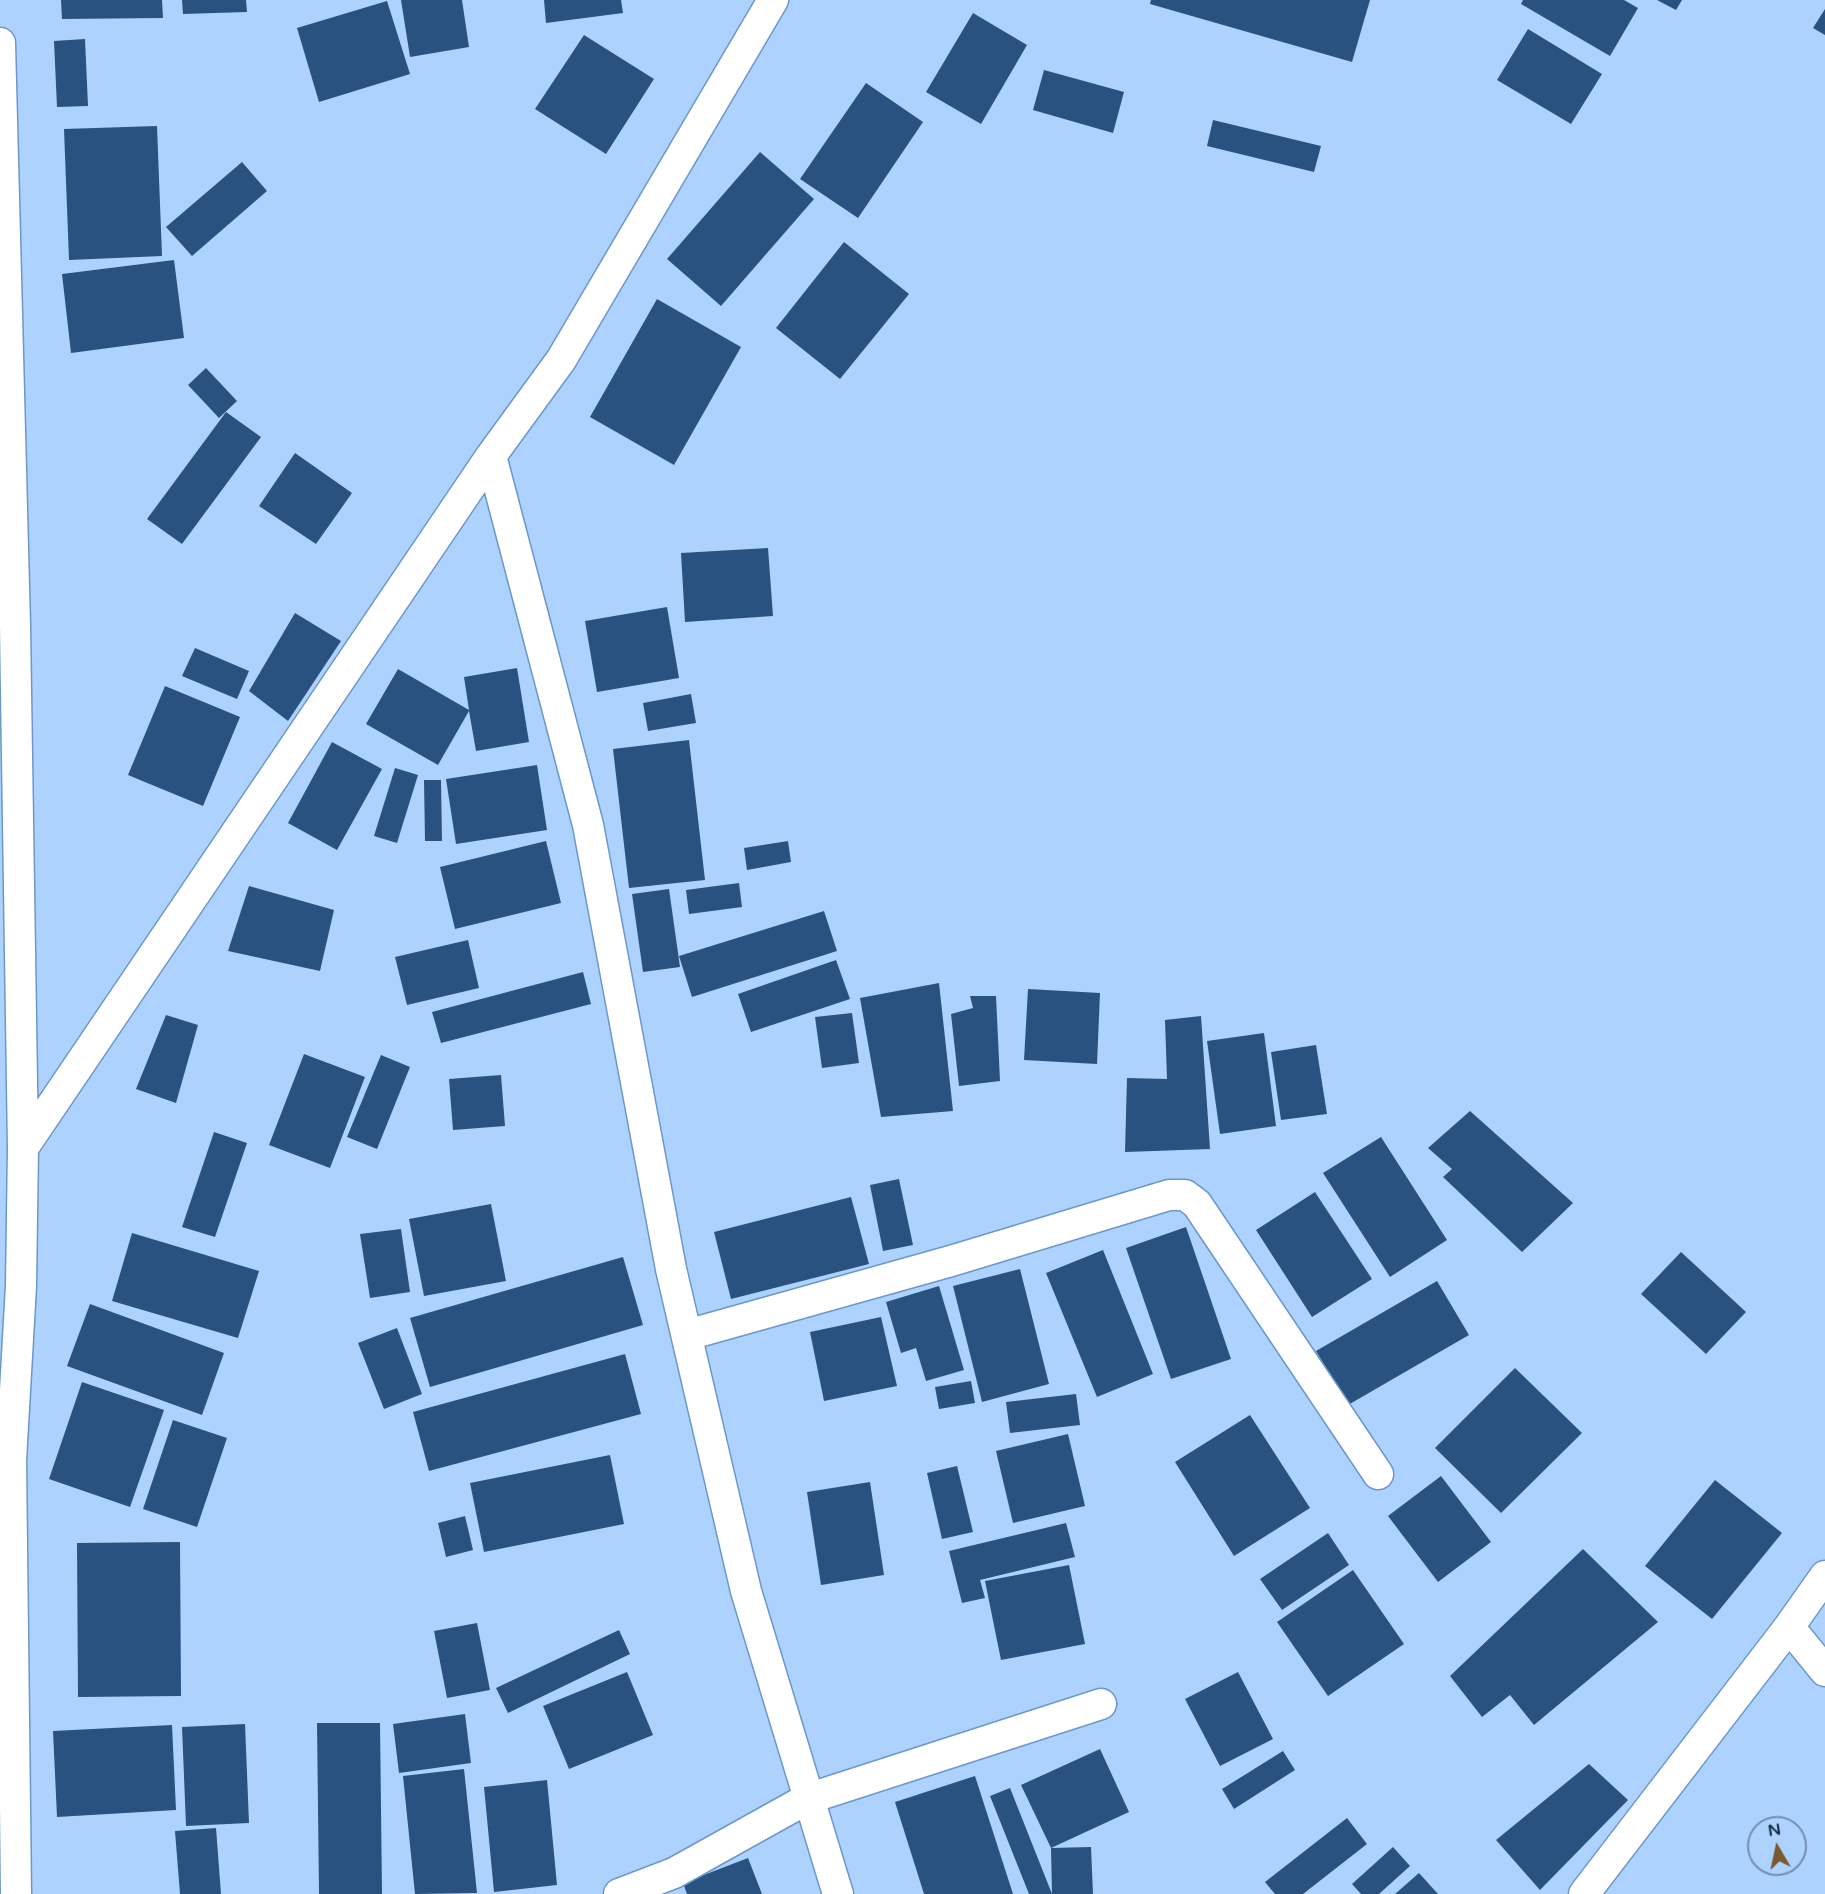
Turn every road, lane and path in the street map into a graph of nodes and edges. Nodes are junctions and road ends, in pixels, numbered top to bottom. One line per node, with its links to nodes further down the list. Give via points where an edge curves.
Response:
1 (773, 0): 3 (street, via 561,360)
2 (0, 43): 4 (street)
3 (491, 456): 4 (street); 6 (street, via 588,825 671,1269)
4 (23, 1148): 5 (street)
5 (10, 1285): 13 (street)
6 (687, 1335): 7 (street, via 1168,1195 1185,1195 1197,1203); 12 (street, via 746,1592)
7 (1378, 1474)
8 (1825, 1576): 9 (street)
9 (1789, 1627): 10 (street); 16 (street)
10 (1825, 1671)
11 (1101, 1704): 12 (street)
12 (807, 1799): 14 (street, via 674,1873); 15 (street)
13 (16, 1894)
14 (619, 1894)
15 (838, 1894)
16 (1584, 1894)

